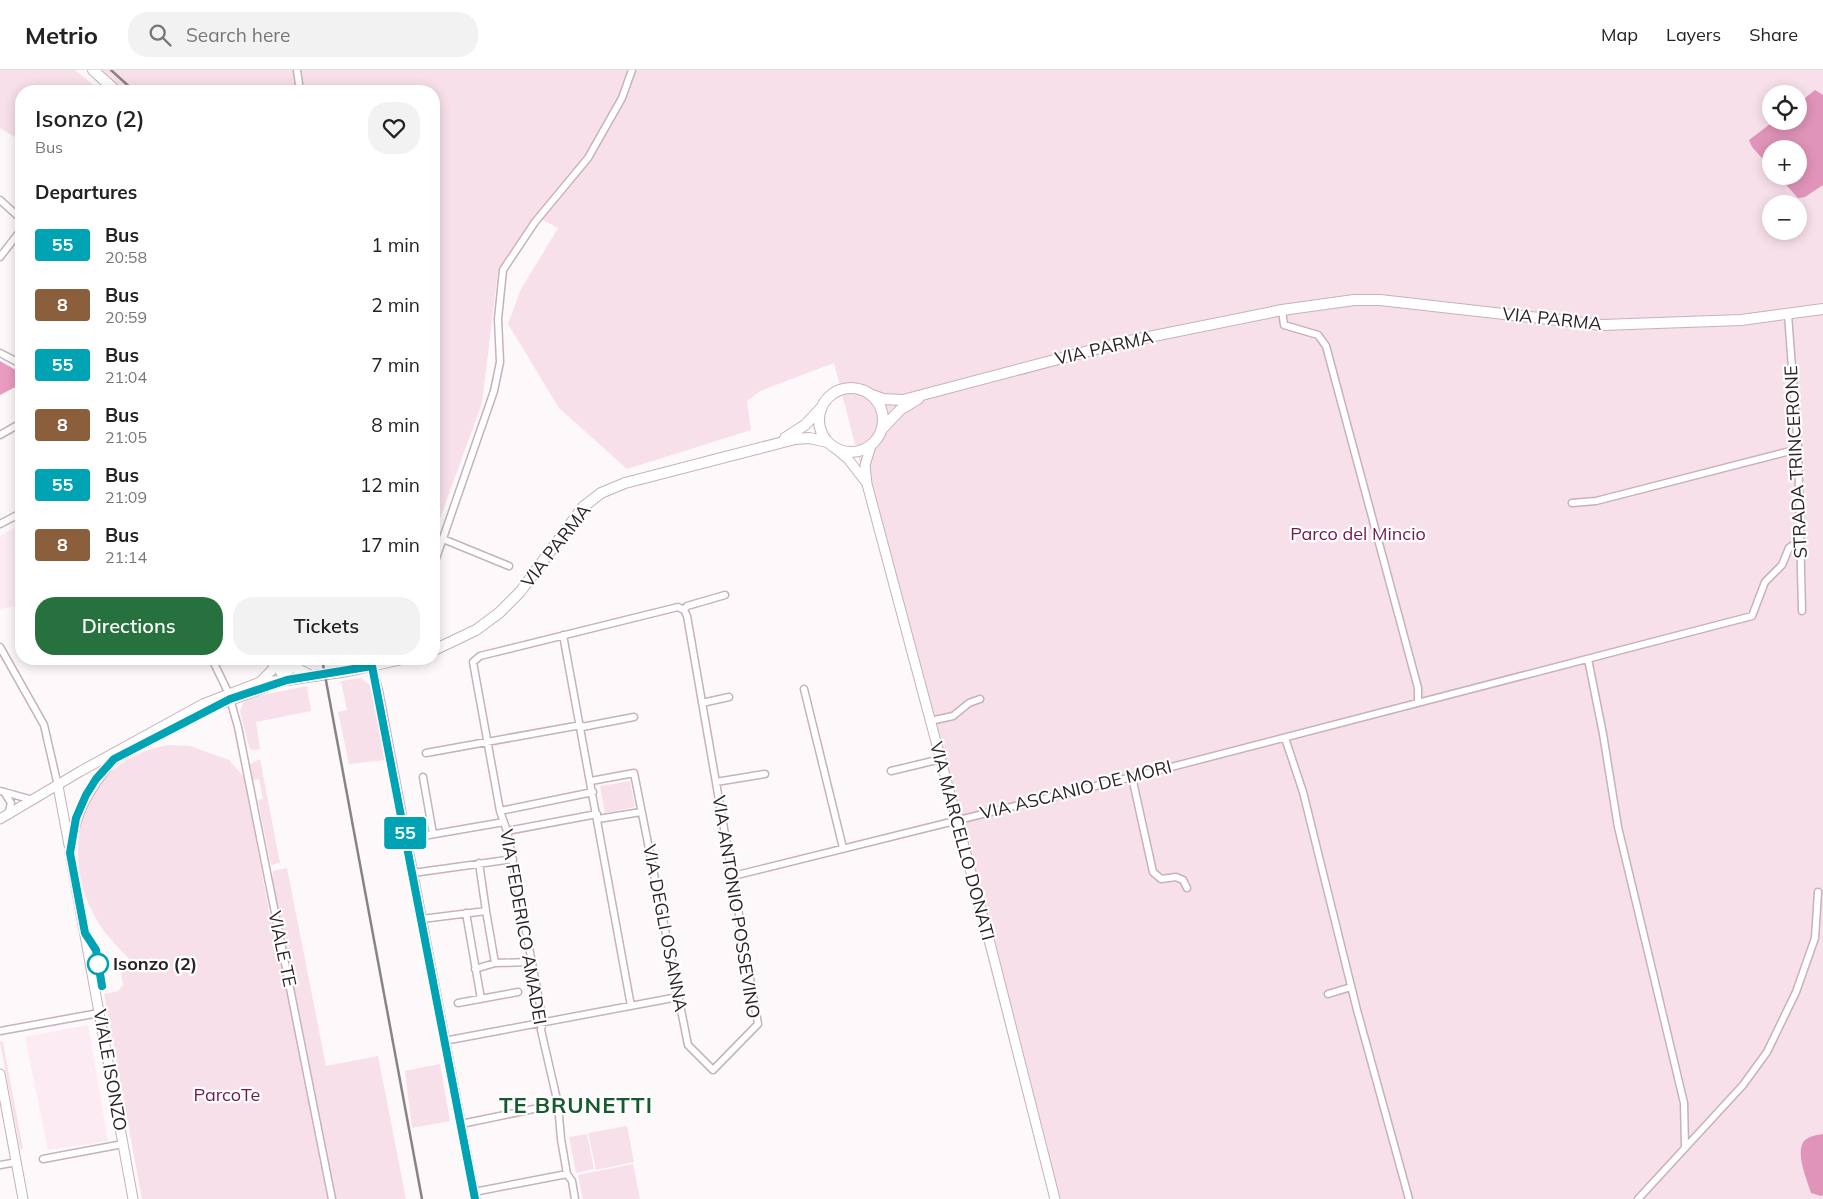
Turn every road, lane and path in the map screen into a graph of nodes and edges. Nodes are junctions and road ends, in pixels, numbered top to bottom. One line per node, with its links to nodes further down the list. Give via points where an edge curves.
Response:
1 (93, 70): 4 (main road)
2 (298, 70): 5 (street)
3 (632, 70): 29 (street, via 622,98 588,158 535,222 503,270 498,319 500,362 494,391)
4 (109, 85)
5 (299, 85)
6 (0, 200): 7 (street)
7 (15, 214)
8 (15, 238): 9 (street)
9 (0, 257)
10 (1823, 309): 12 (main road, VIA PARMA)
11 (1282, 310): 12 (main road, VIA PARMA, via 1354,300 1380,300 1611,325 1741,320); 15 (main road, VIA PARMA, via 1119,343); 53 (street, via 1284,325 1318,335 1326,346 1418,688)
12 (1788, 314): 24 (street, STRADA TRINCERONE)
13 (0, 353): 14 (street)
14 (15, 361)
15 (928, 394): 16 (main road, VIA PARMA, via 895,401); 19 (main road, VIA PARMA, via 900,410)
16 (872, 395): 17 (main road, via 857,388 845,388 832,394); 19 (main road, via 880,404)
17 (822, 407): 21 (main road, VIA PARMA, via 805,425); 22 (main road, via 820,426)
18 (15, 426): 20 (street)
19 (883, 428): 23 (main road)
20 (0, 435)
21 (777, 442): 22 (main road, VIA PARMA, via 809,438); 38 (main road, VIA PARMA, via 625,483 601,493 583,507 511,602 476,630)
22 (831, 445): 23 (main road, via 853,453); 25 (main road, VIA MARCELLO DONATI, via 848,459)
23 (871, 446): 25 (main road, VIA MARCELLO DONATI, via 865,465)
24 (1798, 449): 26 (street, via 1596,501); 30 (street, STRADA TRINCERONE)
25 (867, 484): 56 (main road, VIA MARCELLO DONATI)
26 (1572, 503)
27 (15, 516): 28 (street)
28 (0, 524)
29 (443, 539): 31 (street); 32 (street)
30 (1800, 540): 35 (street, STRADA TRINCERONE); 39 (street, VIA ASCANIO DE MORI, via 1789,548 1782,565 1765,582 1752,616)
31 (440, 547)
32 (509, 566)
33 (725, 595): 34 (street)
34 (684, 610): 36 (street, via 678,607); 54 (street, VIA ANTONIO POSSEVINO)
35 (1802, 611)
36 (563, 635): 57 (street); 59 (street, VIA FEDERICO AMADEI, via 480,656 474,662)
37 (0, 647): 69 (street, via 44,725)
38 (440, 647)
39 (1588, 659): 53 (street, VIA ASCANIO DE MORI); 112 (street, via 1618,827 1684,1104)
40 (215, 665): 50 (street, VIALE TE)
41 (277, 665): 48 (main road)
42 (283, 665): 47 (main road, via 281,672)
43 (292, 665): 46 (main road)
44 (360, 665): 46 (main road)
45 (372, 665): 81 (street)
46 (314, 677): 47 (main road)
47 (287, 680): 48 (main road); 50 (main road)
48 (260, 682): 50 (main road)
49 (804, 689): 82 (street)
50 (229, 696): 61 (main road); 69 (main road, via 124,747); 120 (street, VIALE TE, via 238,727)
51 (729, 698): 54 (street)
52 (980, 699): 56 (street, via 953,716)
53 (1418, 702): 58 (street, VIA ASCANIO DE MORI)
54 (702, 703): 68 (street, VIA ANTONIO POSSEVINO)
55 (634, 717): 57 (street)
56 (930, 721): 62 (main road, VIA MARCELLO DONATI)
57 (581, 726): 59 (street); 67 (street)
58 (1285, 738): 66 (street, VIA ASCANIO DE MORI); 96 (street, via 1303,792)
59 (489, 742): 60 (street); 73 (street, VIA FEDERICO AMADEI)
60 (426, 753)
61 (114, 759): 69 (main road); 83 (main road, VIALE ISONZO, via 86,795 76,818)
62 (941, 760): 63 (street); 77 (main road, VIA MARCELLO DONATI)
63 (891, 771)
64 (765, 774): 68 (street, VIA ANTONIO POSSEVINO)
65 (422, 777): 80 (street)
66 (1132, 777): 77 (street, VIA ASCANIO DE MORI); 88 (street, via 1153,872 1161,879 1176,877 1183,880)
67 (591, 781): 71 (street); 74 (street, VIA DEGLI OSANNA, via 634,774)
68 (716, 782): 87 (street, VIA ANTONIO POSSEVINO)
69 (58, 786): 72 (main road); 83 (main road, VIALE ISONZO)
70 (2, 791): 72 (street); 76 (street, via 11,803)
71 (593, 792): 73 (street); 75 (street)
72 (33, 800): 76 (main road)
73 (500, 811): 78 (street, VIA FEDERICO AMADEI)
74 (642, 812): 75 (street); 99 (street, VIA DEGLI OSANNA)
75 (597, 816): 79 (street); 102 (street)
76 (4, 817)
77 (957, 820): 82 (street, VIA ASCANIO DE MORI); 122 (main road, VIA MARCELLO DONATI)
78 (504, 822): 79 (street, VIA FEDERICO AMADEI); 80 (street)
79 (507, 831): 84 (street, VIA FEDERICO AMADEI)
80 (433, 834): 81 (street)
81 (406, 839): 86 (street)
82 (843, 848): 87 (street, VIA ASCANIO DE MORI)
83 (70, 853): 103 (main road, VIALE ISONZO)
84 (513, 858): 85 (street); 93 (street, VIA FEDERICO AMADEI)
85 (479, 863): 86 (street); 90 (street)
86 (413, 873): 92 (street)
87 (732, 876): 107 (street, VIA ANTONIO POSSEVINO, via 758,1024 713,1070)
88 (1187, 888)
89 (1818, 892): 112 (street, via 1815,938 1781,1026 1756,1069)
90 (486, 911): 91 (street); 94 (street)
91 (466, 913): 92 (street); 95 (street)
92 (422, 919): 106 (street)
93 (532, 962): 94 (street); 104 (street, VIA FEDERICO AMADEI)
94 (495, 963): 95 (street)
95 (475, 969): 100 (street)
96 (1351, 988): 98 (street); 123 (street)
97 (518, 992): 100 (street)
98 (1328, 994)
99 (678, 997): 102 (street); 107 (street, VIA DEGLI OSANNA)
100 (481, 999): 101 (street)
101 (458, 1003)
102 (631, 1006): 104 (street)
103 (99, 1013): 105 (street); 111 (main road, VIALE ISONZO)
104 (543, 1021): 106 (street); 109 (street, VIA FEDERICO AMADEI, via 541,1030 545,1053)
105 (0, 1031)
106 (444, 1041): 110 (street)
107 (688, 1045)
108 (0, 1074): 114 (main road)
109 (558, 1104): 110 (street); 116 (street, VIA FEDERICO AMADEI)
110 (461, 1124): 118 (street)
111 (123, 1144): 113 (street); 119 (main road, VIALE ISONZO)
112 (1685, 1147): 124 (street)
113 (43, 1159)
114 (16, 1163): 115 (street); 117 (main road)
115 (0, 1164)
116 (567, 1174): 118 (street); 121 (street, VIA FEDERICO AMADEI, via 572,1181)
117 (23, 1195)
118 (475, 1196)
119 (133, 1199)
120 (332, 1199)
121 (575, 1199)
122 (1055, 1199)
123 (1409, 1199)
124 (1638, 1199)

